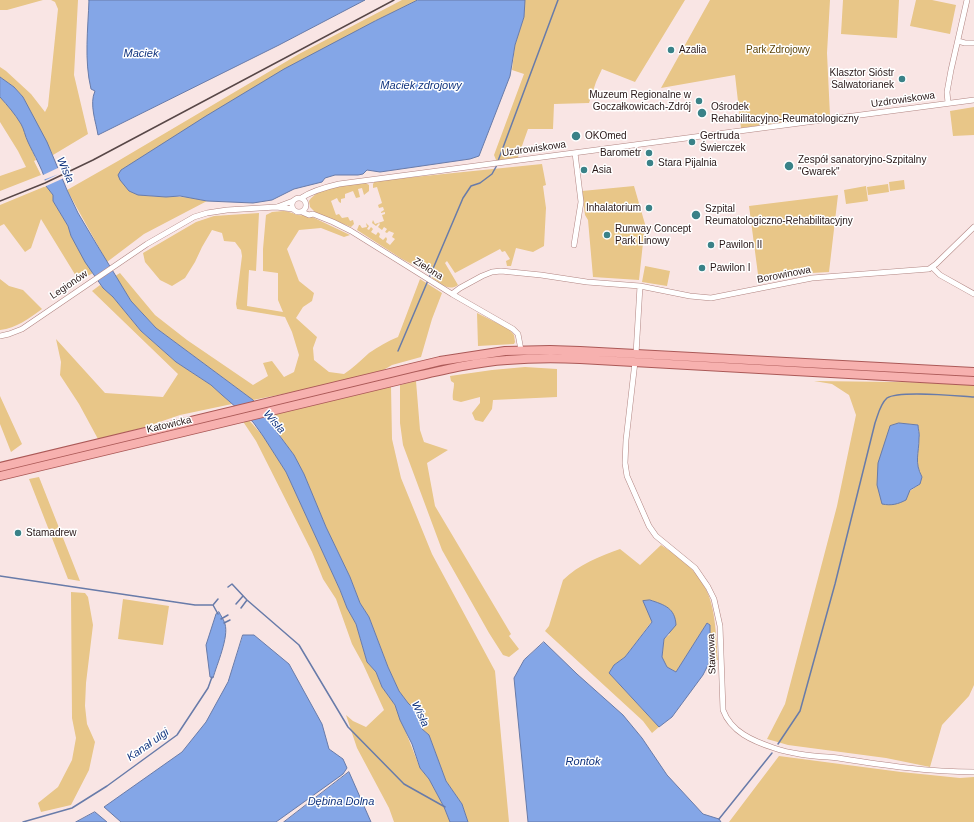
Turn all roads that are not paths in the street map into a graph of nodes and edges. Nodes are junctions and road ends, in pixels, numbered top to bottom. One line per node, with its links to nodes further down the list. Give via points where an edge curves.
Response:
1 (967, 0): 2 (street)
2 (958, 41): 3 (street); 5 (street, via 947,92)
3 (974, 43)
4 (974, 100): 5 (street, Uzdrowiskowa)
5 (948, 103): 6 (street, Uzdrowiskowa)
6 (575, 153): 7 (street, Uzdrowiskowa, via 339,184); 16 (street, via 581,202)
7 (312, 193): 8 (street, Uzdrowiskowa); 10 (street)
8 (301, 198): 9 (street); 10 (street)
9 (293, 201): 11 (street); 12 (street)
10 (306, 204): 13 (street); 14 (street, Zielona)
11 (276, 207): 12 (street); 21 (street, Legionów, via 227,210 194,217 147,244 22,329)
12 (293, 209): 13 (street)
13 (302, 212): 14 (street, Zielona)
14 (313, 214): 19 (street, Zielona, via 345,227)
15 (974, 227): 17 (street)
16 (574, 245)
17 (932, 267): 18 (street, Borowinowa, via 924,270 812,278 711,298); 20 (street)
18 (640, 286): 19 (street, Borowinowa, via 501,271 482,276); 23 (street)
19 (452, 294): 22 (street, Zielona, via 513,329 518,334)
20 (974, 294)
21 (0, 336)
22 (521, 350): 23 (main road, via 576,350); 26 (main road, via 461,357)
23 (635, 358): 24 (main road, via 647,354); 25 (main road); 26 (main road, via 506,360 462,365); 30 (street, Stawowa, via 626,440 627,476 656,536 695,568 714,599 720,626 723,710 731,725 750,738 784,751 944,772)
24 (974, 372)
25 (974, 380)
26 (342, 389): 27 (main road, Katowicka)
27 (279, 404): 28 (main road, Katowicka, via 201,419); 29 (main road, Katowicka, via 206,426)
28 (0, 467)
29 (0, 476)
30 (974, 772)

